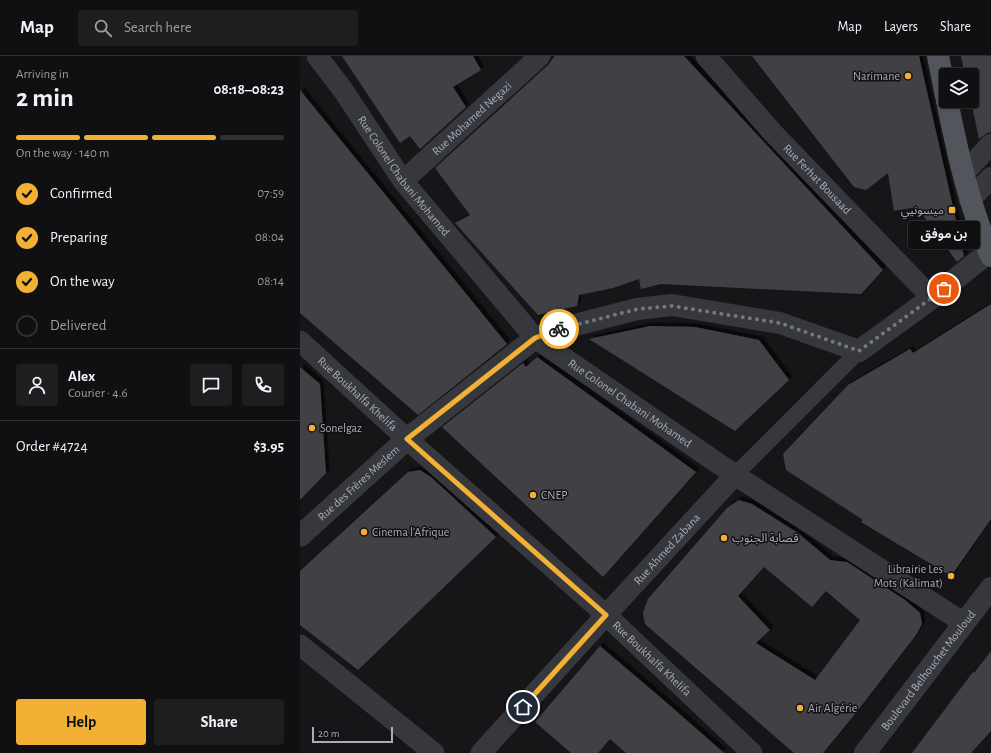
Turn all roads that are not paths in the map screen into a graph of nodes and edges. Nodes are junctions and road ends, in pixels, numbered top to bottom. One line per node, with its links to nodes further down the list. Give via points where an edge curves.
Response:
1 (317, 56): 10 (street, Rue Colonel Chabani Mohamed, via 343,90)
2 (540, 56): 10 (street, Rue Mohamed Negazi)
3 (706, 56): 13 (street, Rue Ferhat Bousaad, via 773,133)
4 (938, 56): 5 (main road)
5 (940, 68)
6 (949, 108): 8 (main road)
7 (991, 144): 8 (street)
8 (963, 174): 11 (main road)
9 (991, 178): 11 (street)
10 (403, 181): 14 (street, Rue Colonel Chabani Mohamed)
11 (970, 199): 12 (main road)
12 (990, 254): 13 (street)
13 (932, 298): 16 (street)
14 (535, 338): 16 (street, Rue des Frères Meslem, via 638,309 672,306 780,323); 17 (street, Rue des Frères Meslem); 18 (street, Rue Colonel Chabani Mohamed)
15 (300, 341): 17 (street, Rue Boukhalfa Khelifa)
16 (859, 351): 18 (street, Rue Ahmed Zabana)
17 (407, 439): 19 (street, Rue des Frères Meslem); 21 (street, Rue Boukhalfa Khelifa)
18 (735, 475): 21 (street, Rue Ahmed Zabana); 22 (street, Rue Colonel Chabani Mohamed)
19 (300, 536)
20 (991, 588): 22 (street, Boulevard Belhouchet Mouloud)
21 (606, 615): 25 (street, Rue Ahmed Zabana); 26 (street, Rue Boukhalfa Khelifa)
22 (964, 623): 27 (street, Boulevard Belhouchet Mouloud)
23 (300, 645): 24 (street)
24 (434, 753)
25 (481, 753)
26 (752, 753)
27 (865, 753)

